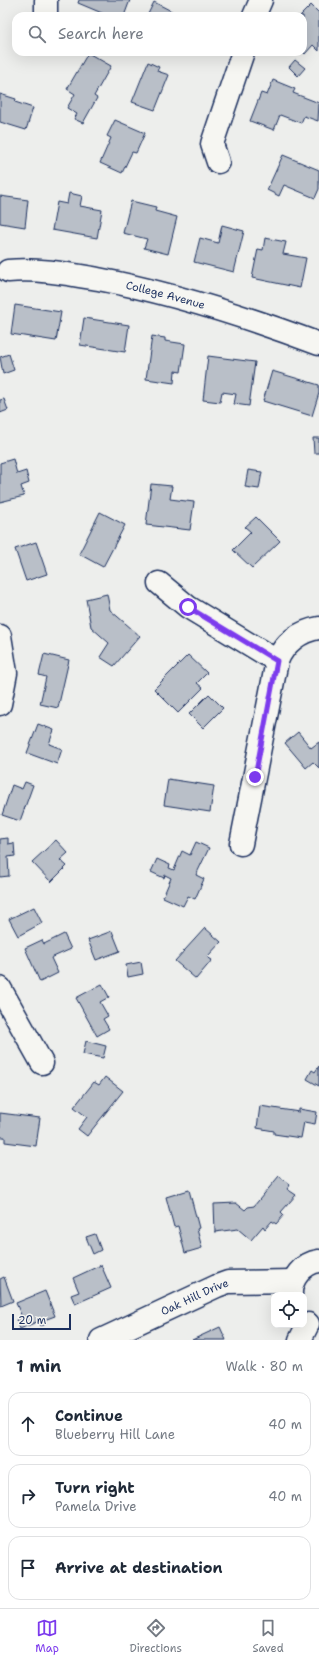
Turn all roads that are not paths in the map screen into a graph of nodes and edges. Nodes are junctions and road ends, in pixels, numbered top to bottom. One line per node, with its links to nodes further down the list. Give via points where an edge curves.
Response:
1 (46, 0): 2 (street)
2 (46, 12)
3 (241, 56): 4 (street, via 212,144)
4 (218, 162)
5 (8, 271): 6 (street, College Avenue, via 32,270 82,276 143,288 280,329)
6 (319, 344)
7 (159, 583): 10 (street, via 188,607)
8 (319, 628): 10 (street, via 300,634 292,640)
9 (0, 636): 11 (street, via 6,673)
10 (277, 661): 12 (street)
11 (0, 704)
12 (241, 844)
13 (0, 988): 14 (street)
14 (42, 1063)
15 (319, 1260): 16 (street, via 306,1266)
16 (292, 1288): 17 (street, Oak Hill Drive, via 228,1282)
17 (101, 1340)

